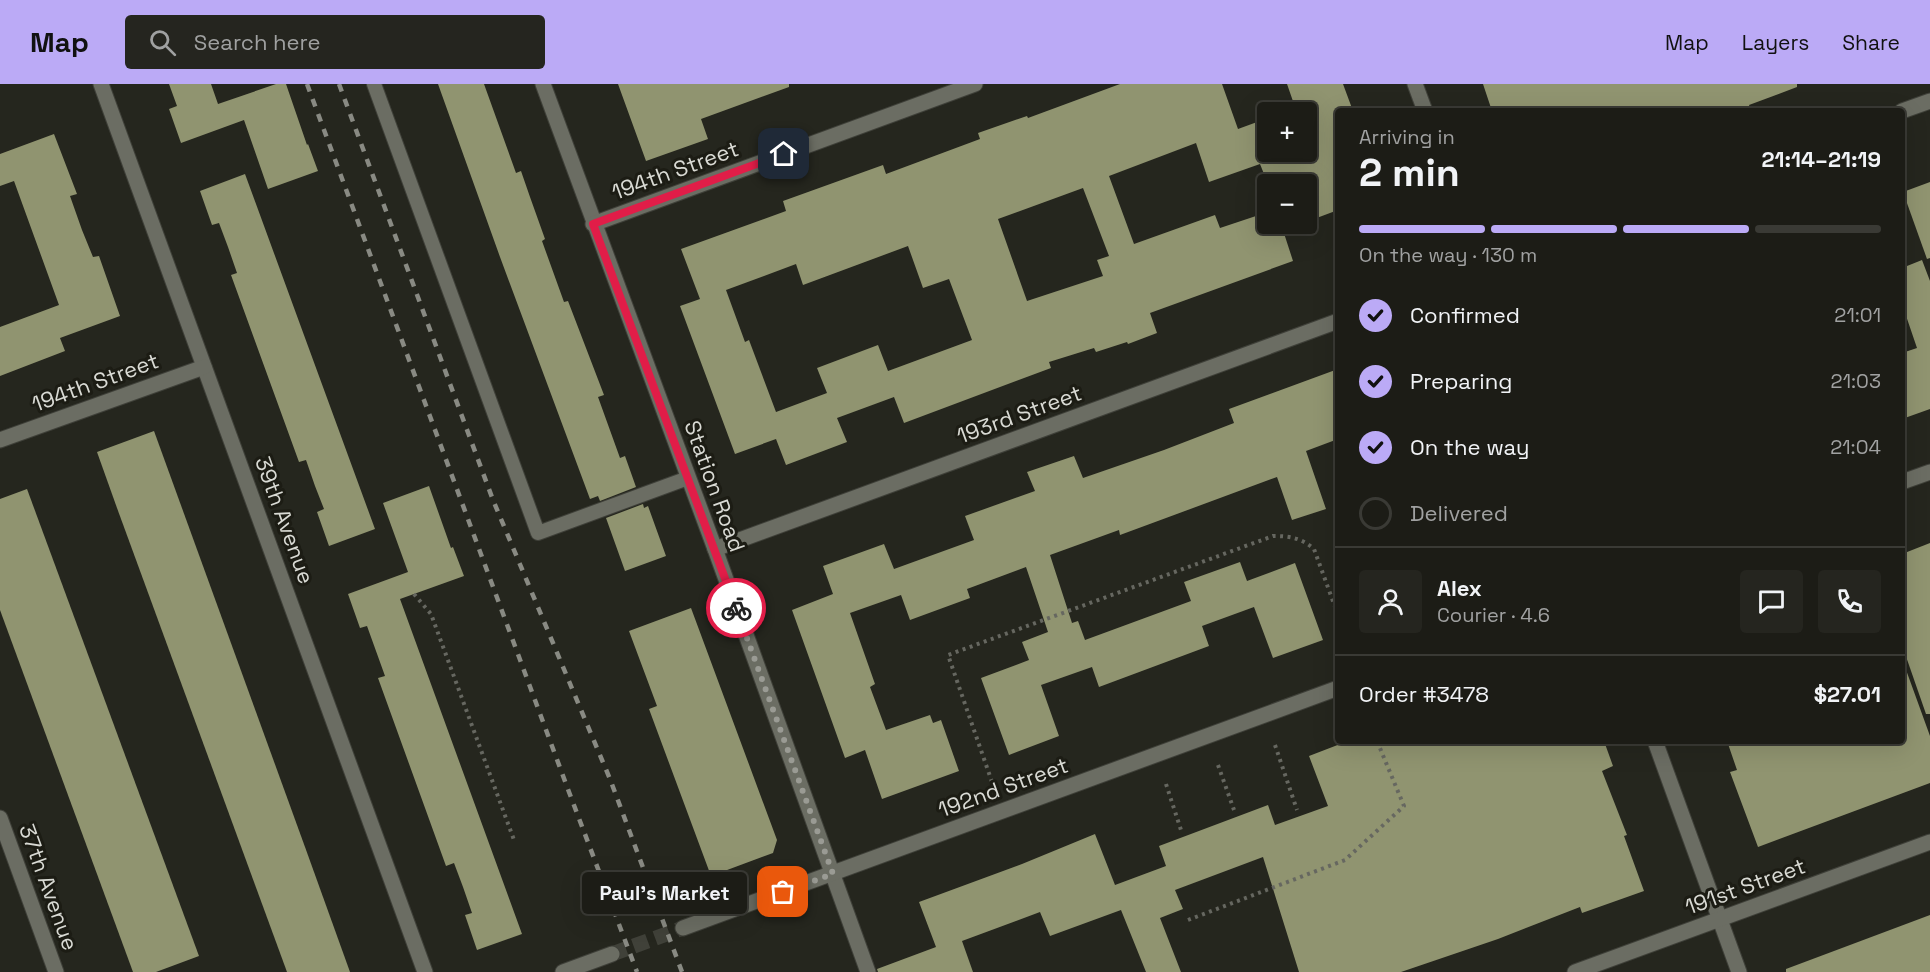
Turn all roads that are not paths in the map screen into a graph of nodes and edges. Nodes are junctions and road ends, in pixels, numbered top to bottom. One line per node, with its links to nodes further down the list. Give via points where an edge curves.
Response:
1 (100, 84): 11 (street, 39th Avenue)
2 (374, 84): 14 (lane, via 538,534)
3 (543, 84): 9 (street, Station Road)
4 (975, 84): 9 (street, 194th Street)
5 (1415, 84): 7 (street)
6 (1930, 100): 8 (street)
7 (1424, 108)
8 (1905, 110)
9 (593, 224): 14 (street, Station Road)
10 (1335, 322): 16 (street, 193rd Street)
11 (204, 367): 12 (street, 194th Street); 26 (street, 39th Avenue)
12 (0, 440)
13 (1930, 472): 15 (street)
14 (688, 477): 16 (street, Station Road)
15 (1905, 481)
16 (715, 549): 21 (street, Station Road)
17 (1335, 689): 21 (street, 192nd Street)
18 (1656, 744): 22 (street)
19 (0, 818): 25 (street, 37th Avenue)
20 (1930, 842): 22 (street, 191st Street)
21 (833, 874): 23 (street, 192nd Street); 28 (street, Station Road)
22 (1720, 919): 29 (street, 191st Street); 30 (street)
23 (683, 928)
24 (612, 954): 27 (street)
25 (56, 972)
26 (425, 972)
27 (563, 972)
28 (868, 972)
29 (1575, 972)
30 (1740, 972)

